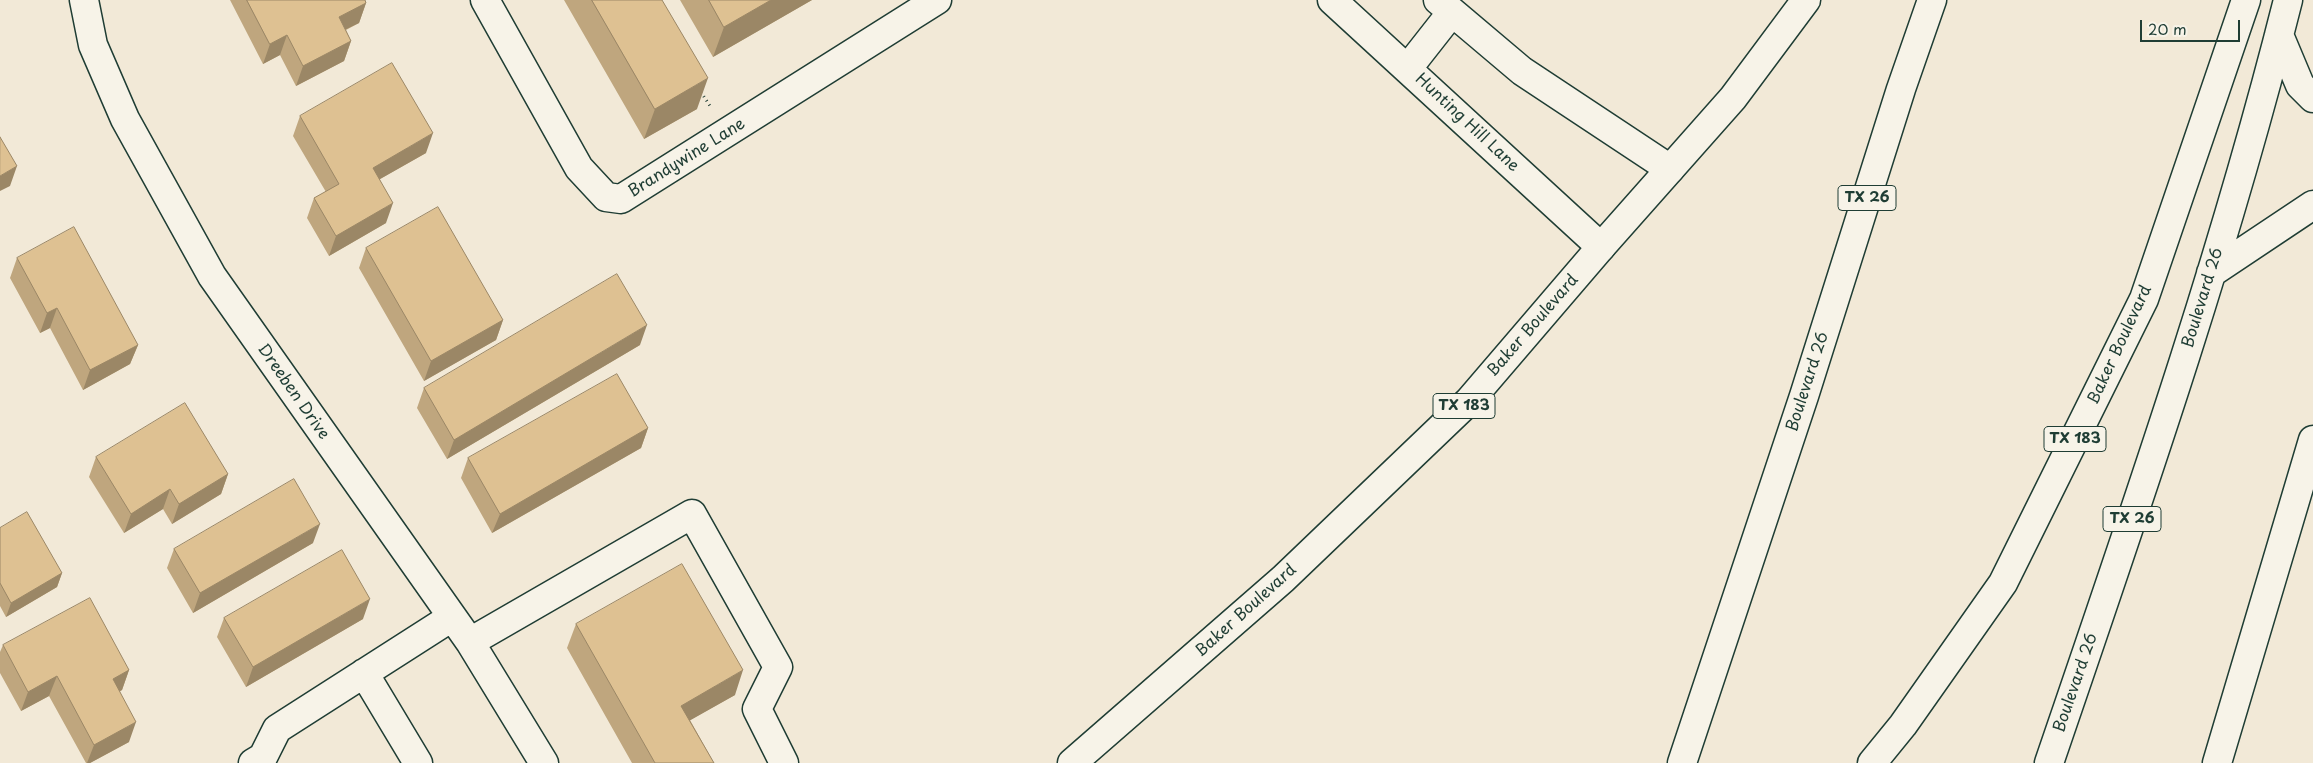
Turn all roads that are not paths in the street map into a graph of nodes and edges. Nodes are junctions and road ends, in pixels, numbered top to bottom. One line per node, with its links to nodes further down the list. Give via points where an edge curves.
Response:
1 (84, 0): 18 (main road, Dreeben Drive, via 93,45 125,119 212,276)
2 (485, 0): 3 (main road, Brandywine Lane, via 579,168 606,197 622,199)
3 (937, 0)
4 (1332, 0): 11 (main road, Hunting Hill Lane)
5 (1806, 0): 13 (main road, Baker Boulevard / TX 183, via 1733,98)
6 (1932, 0): 26 (main road, Boulevard 26 / TX 26)
7 (2246, 0): 27 (main road, Baker Boulevard / TX 183, via 2144,299 2003,583 1903,725)
8 (2288, 0): 10 (main road, Boulevard 26 / TX 26)
9 (1445, 6): 11 (main road); 13 (main road, via 1522,71)
10 (2279, 35): 12 (main road, via 2300,85); 16 (main road, Boulevard 26 / TX 26)
11 (1408, 68): 15 (main road, Hunting Hill Lane)
12 (2313, 98)
13 (1670, 169): 15 (main road, Baker Boulevard / TX 183)
14 (2313, 205): 16 (main road)
15 (1601, 247): 25 (main road, Baker Boulevard / TX 183, via 1469,401 1283,579)
16 (2211, 273): 28 (main road, Boulevard 26 / TX 26, via 2127,536)
17 (2313, 440): 29 (main road)
18 (452, 618): 19 (main road, Dreeben Drive); 20 (main road)
19 (470, 642): 23 (main road, Dreeben Drive); 24 (main road, via 692,514 778,667 757,709)
20 (364, 674): 21 (main road, via 277,729 263,757); 22 (main road)
21 (253, 763)
22 (418, 763)
23 (544, 763)
24 (784, 763)
25 (1072, 763)
26 (1682, 763)
27 (1872, 763)
28 (2048, 763)
29 (2218, 763)

